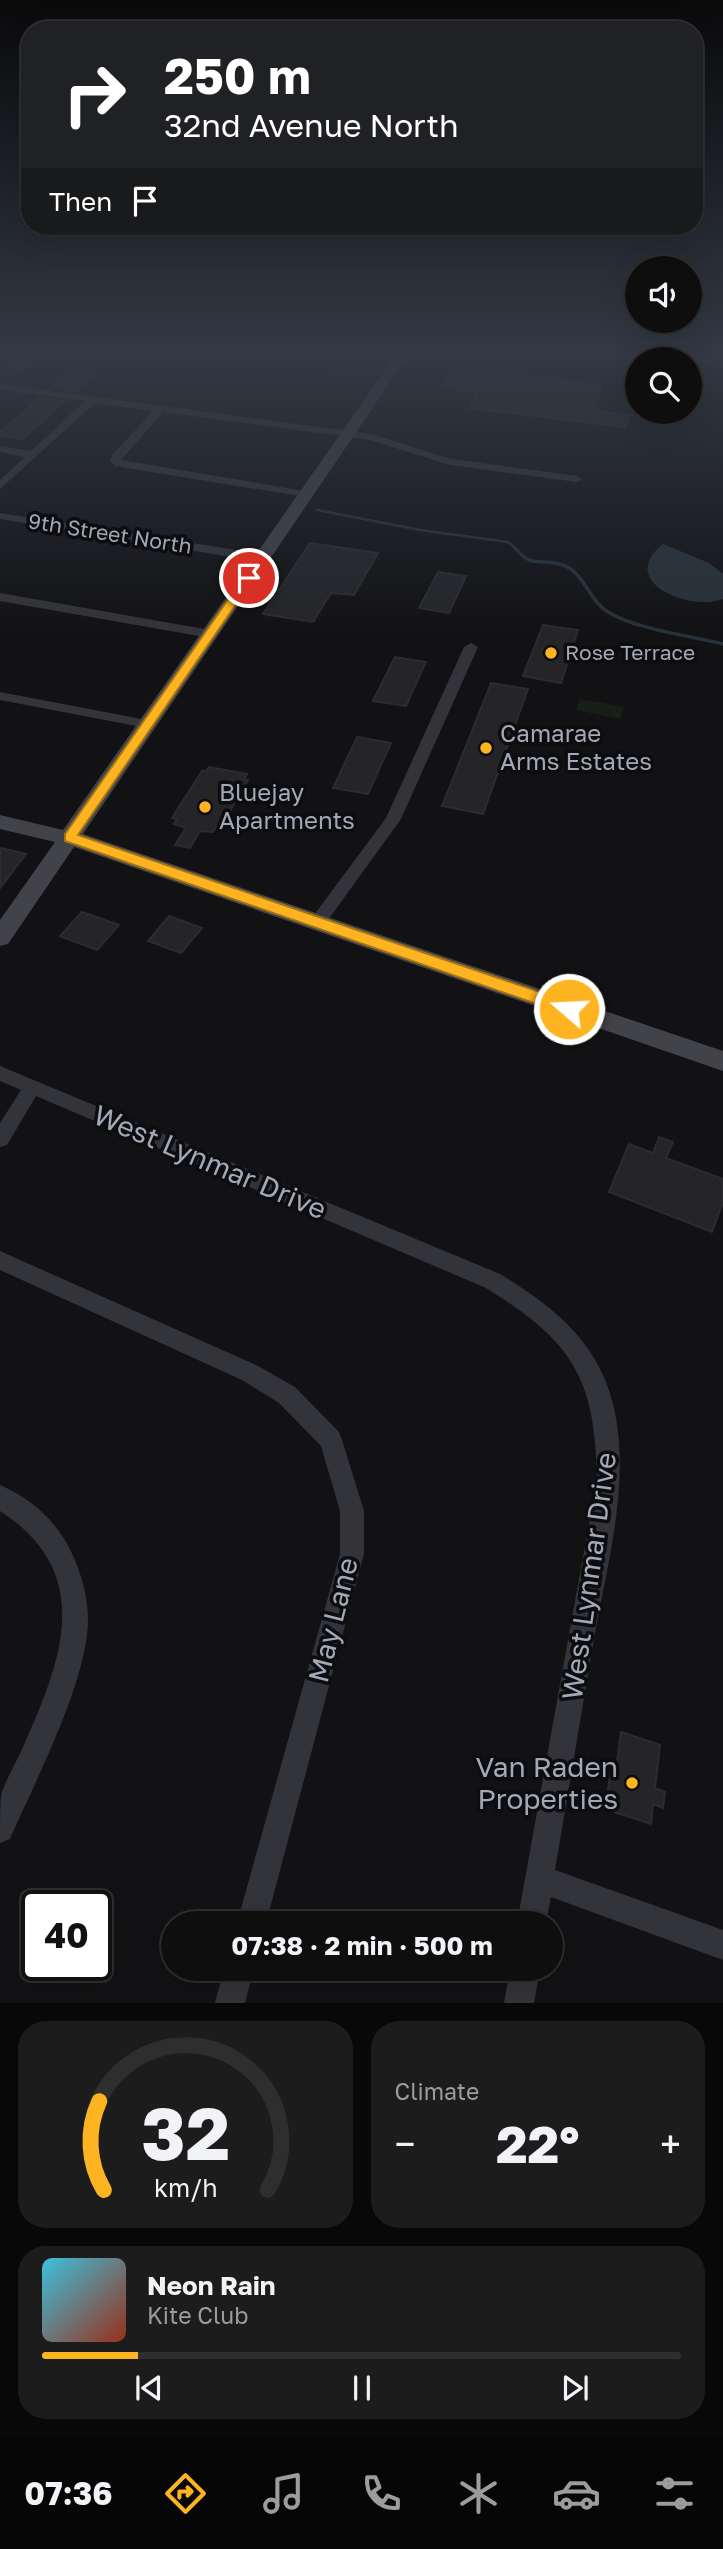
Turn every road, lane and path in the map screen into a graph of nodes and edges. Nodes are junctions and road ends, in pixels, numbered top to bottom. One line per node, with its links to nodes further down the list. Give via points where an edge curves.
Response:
1 (41, 446): 6 (street)
2 (125, 446): 9 (street, via 115,460 119,464)
3 (339, 446): 9 (street)
4 (405, 446): 7 (street, via 450,462)
5 (0, 449): 6 (street)
6 (33, 454): 8 (street)
7 (577, 479)
8 (0, 486)
9 (306, 494): 11 (street)
10 (0, 516): 11 (street, 9th Street North)
11 (262, 558): 13 (street)
12 (0, 597): 13 (street)
13 (210, 634): 16 (street)
14 (471, 647): 19 (street, via 393,819)
15 (0, 695): 16 (street)
16 (148, 724): 18 (street)
17 (0, 822): 18 (street)
18 (70, 837): 19 (street); 20 (street)
19 (317, 923): 21 (street)
20 (0, 938)
21 (723, 1061)
22 (0, 1073): 23 (street, West Lynmar Drive)
23 (32, 1087): 24 (street); 28 (street, West Lynmar Drive, via 493,1281 559,1326 583,1357 609,1437 609,1479)
24 (0, 1139)
25 (0, 1260): 29 (street, May Lane, via 250,1373 287,1395 331,1440 352,1511 352,1554)
26 (0, 1497): 27 (street, via 52,1538 70,1581 76,1626 62,1680)
27 (0, 1829)
28 (540, 1878): 30 (street, West Lynmar Drive); 31 (street)
29 (255, 1911)
30 (535, 1911)
31 (723, 1945)
32 (236, 1981): 34 (street)
33 (523, 1981): 35 (street)
34 (230, 2003)
35 (519, 2003)

